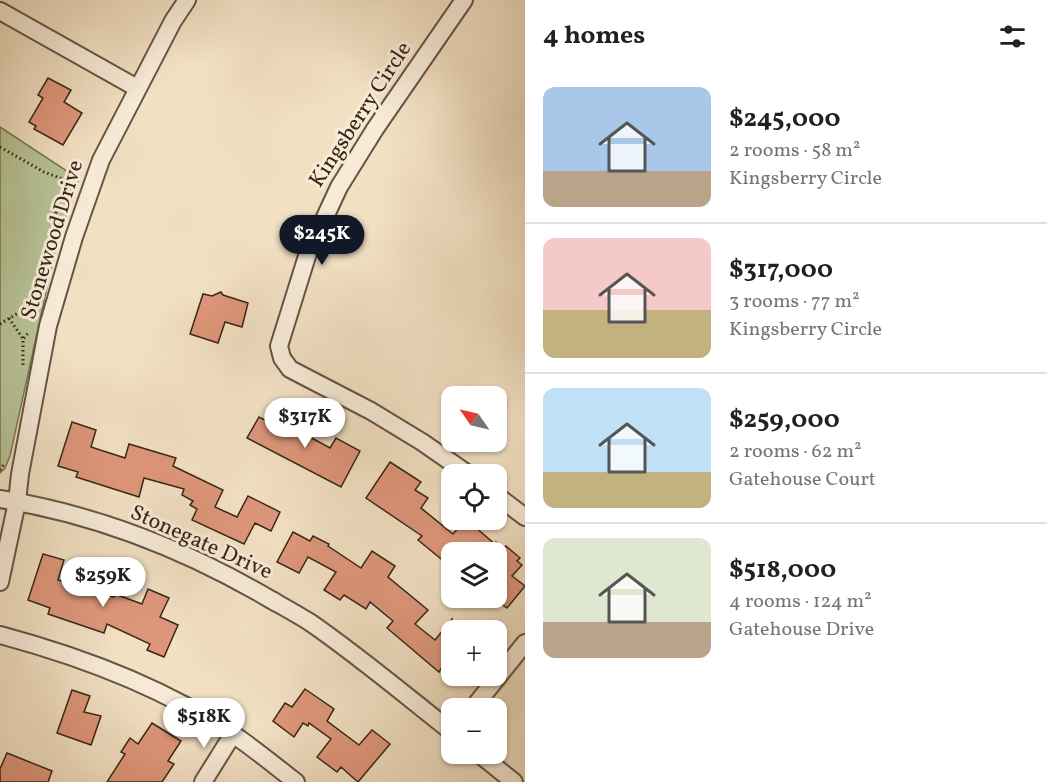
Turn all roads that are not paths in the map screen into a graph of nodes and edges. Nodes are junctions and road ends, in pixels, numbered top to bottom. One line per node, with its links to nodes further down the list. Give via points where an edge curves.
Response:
1 (188, 0): 4 (street, Stonewood Drive)
2 (464, 0): 5 (street, Kingsberry Circle, via 339,187 307,256 279,346 290,369 371,411)
3 (0, 11): 4 (street)
4 (137, 88): 6 (street, Stonewood Drive, via 101,160 74,237 48,326 20,474)
5 (454, 464)
6 (8, 500): 9 (street, Stonewood Drive); 13 (street, Stonegate Drive, via 89,519 233,578 310,622)
7 (507, 503): 8 (street)
8 (525, 517)
9 (0, 582)
10 (0, 635): 14 (street, via 75,657 148,687)
11 (525, 643): 12 (street)
12 (481, 698)
13 (441, 723)
14 (233, 734): 16 (street); 17 (street)
15 (492, 764): 18 (street)
16 (203, 782)
17 (296, 782)
18 (514, 782)

